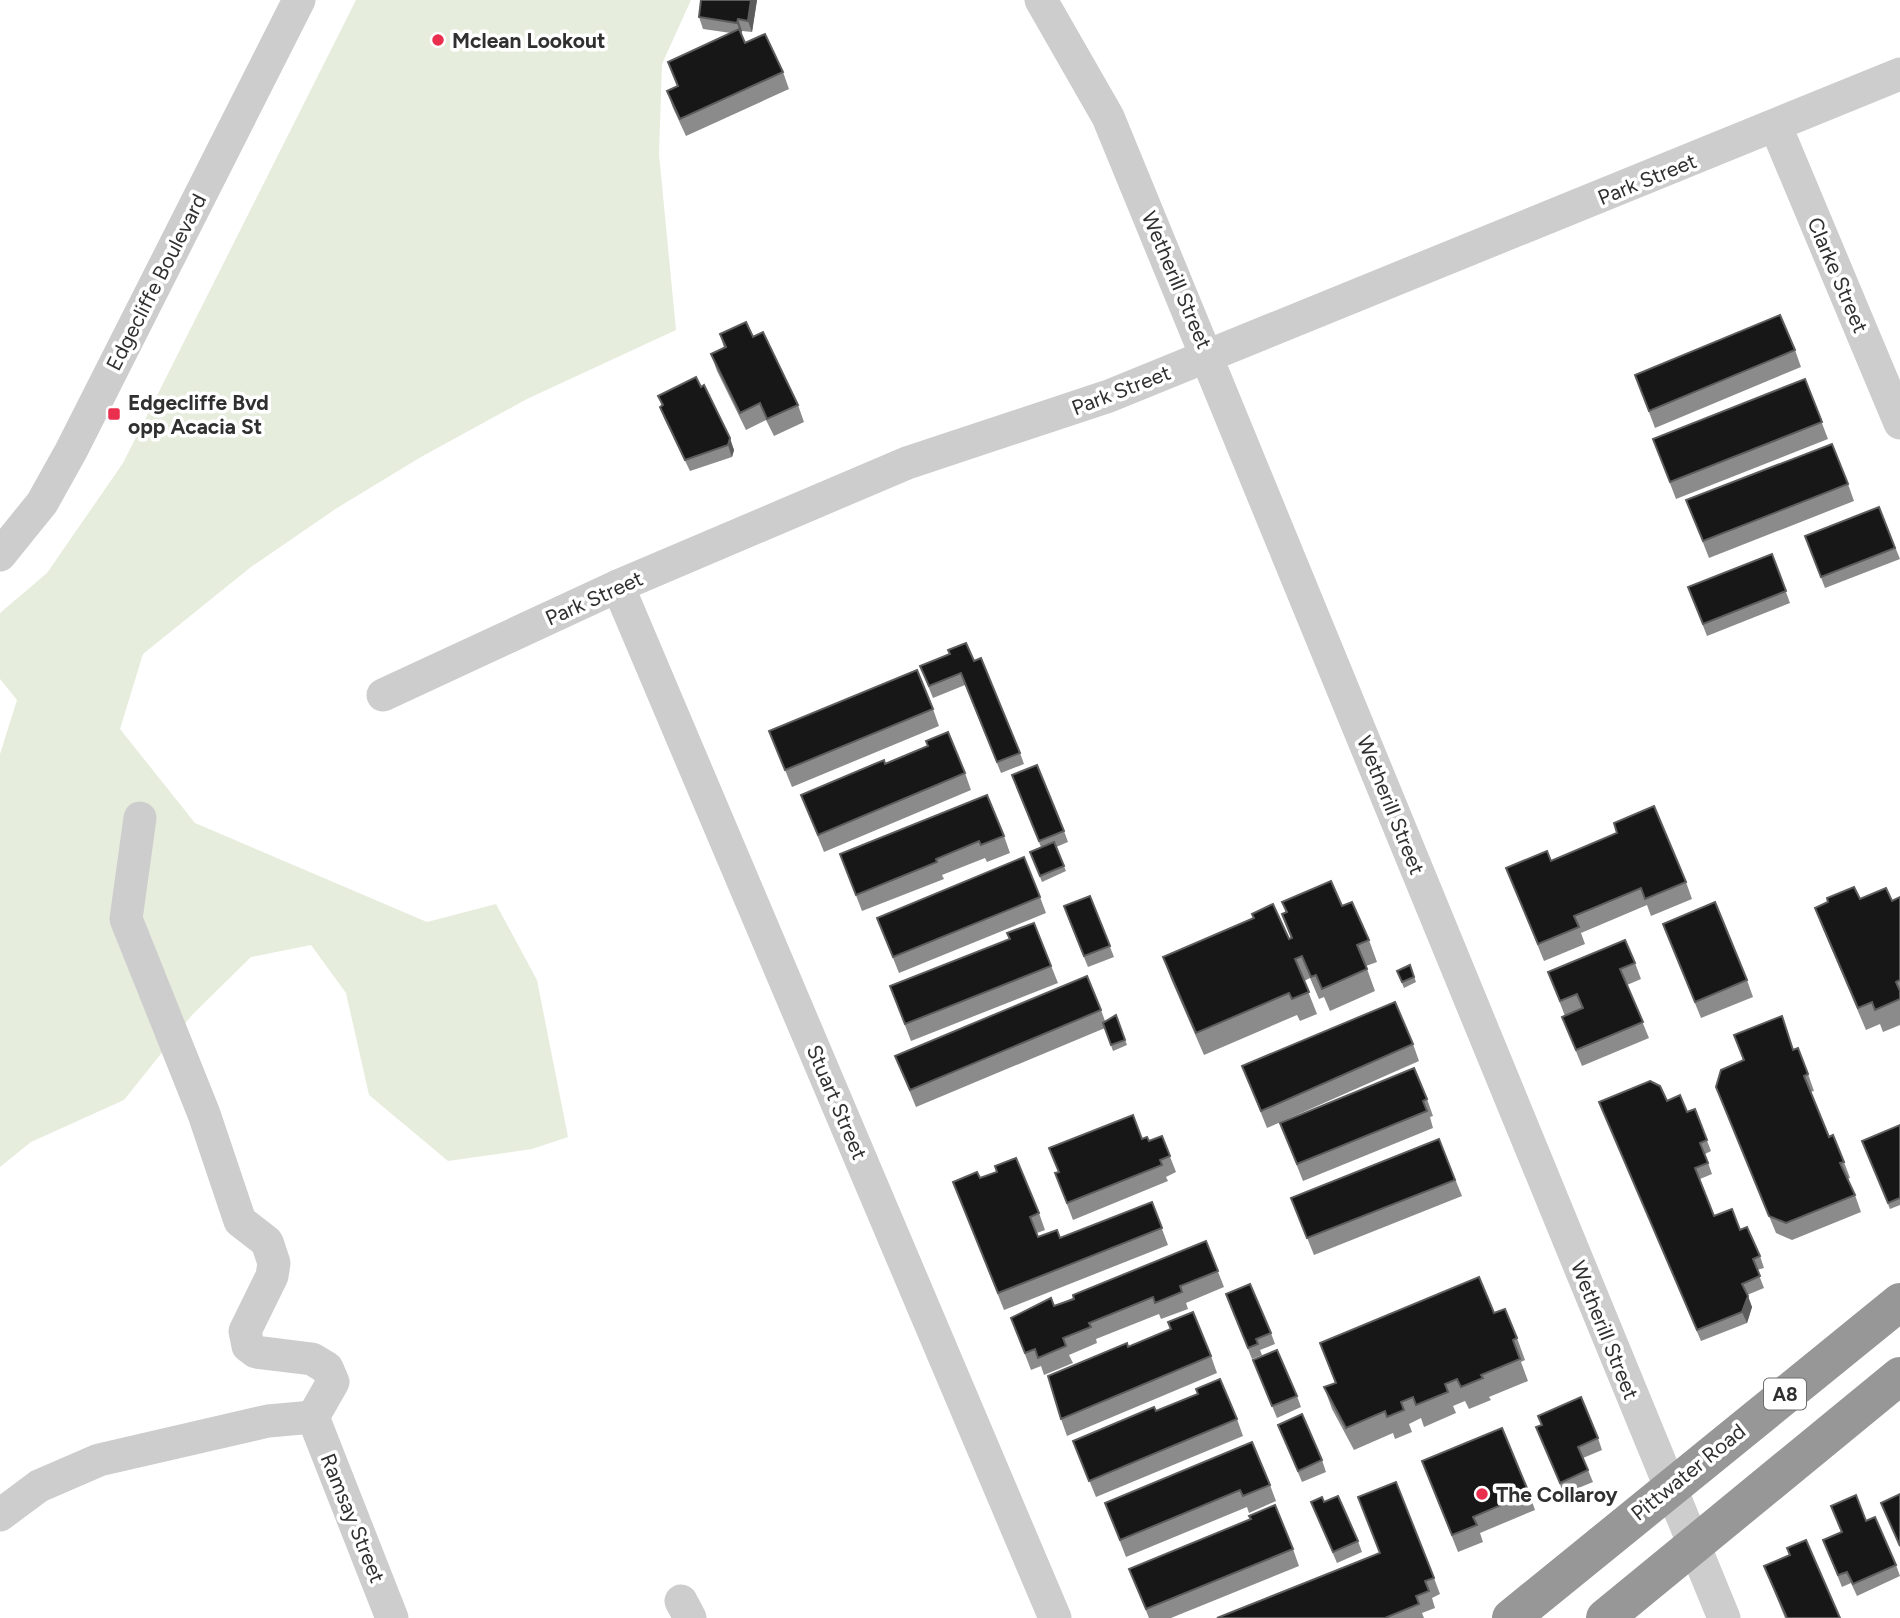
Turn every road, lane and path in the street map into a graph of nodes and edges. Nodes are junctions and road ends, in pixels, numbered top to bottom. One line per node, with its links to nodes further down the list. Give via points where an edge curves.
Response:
1 (299, 0): 7 (street, Edgecliffe Boulevard, via 71,451 41,503)
2 (1041, 0): 5 (street, Wetherill Street, via 1108,117)
3 (1900, 74): 4 (street, Park Street)
4 (1776, 127): 5 (street, Park Street); 6 (street, Clarke Street)
5 (1208, 356): 8 (street, Park Street, via 1109,396 907,463); 14 (street, Wetherill Street)
6 (1900, 423)
7 (0, 555)
8 (618, 586): 9 (street, Park Street); 18 (street, Stuart Street)
9 (383, 695)
10 (139, 818): 13 (street, via 126,919 204,1114 240,1221 267,1241 274,1263 245,1331 248,1346 256,1352 312,1359 327,1368 332,1382)
11 (1900, 1302): 14 (highway, Pittwater Road / A8)
12 (1900, 1376): 16 (highway)
13 (313, 1417): 15 (street, via 268,1420 99,1460 38,1486); 17 (street, Ramsay Street)
14 (1670, 1486): 16 (street, Wetherill Street); 19 (highway, Pittwater Road / A8)
15 (0, 1515)
16 (1695, 1545): 20 (highway); 21 (street, Wetherill Street)
17 (392, 1618)
18 (1055, 1618)
19 (1511, 1618)
20 (1605, 1618)
21 (1724, 1618)

